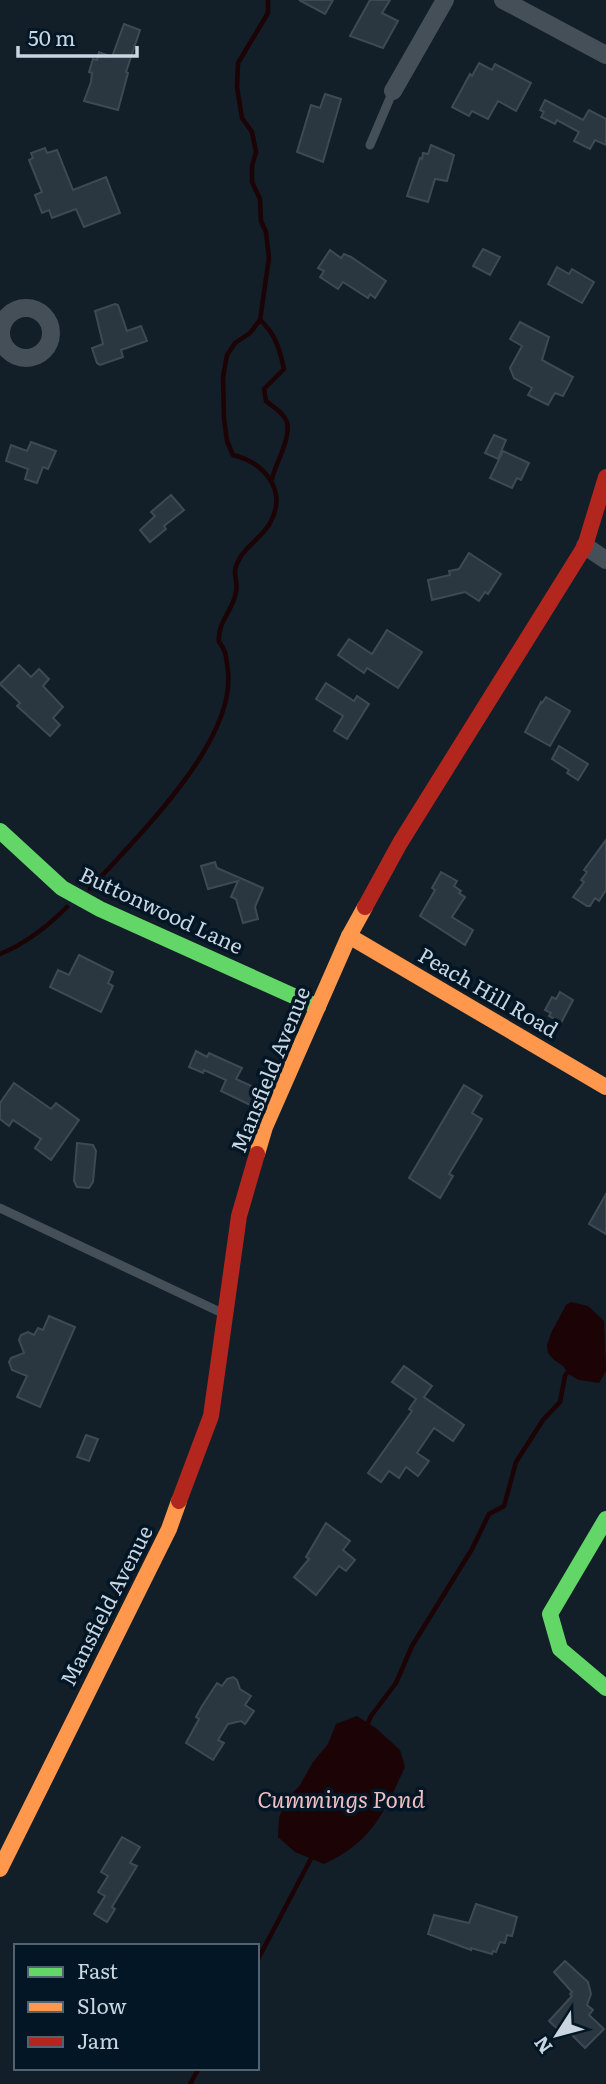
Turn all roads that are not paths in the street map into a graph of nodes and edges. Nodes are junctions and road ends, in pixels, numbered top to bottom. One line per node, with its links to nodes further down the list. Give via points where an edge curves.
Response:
1 (445, 0): 4 (street)
2 (503, 0): 3 (street)
3 (606, 55)
4 (393, 92): 5 (lane)
5 (370, 145)
6 (0, 296): 7 (street)
7 (12, 311)
8 (606, 477): 9 (main road, Mansfield Avenue)
9 (585, 545): 10 (street); 12 (main road, Mansfield Avenue, via 400,843)
10 (606, 559)
11 (0, 831): 13 (main road, Buttonwood Lane, via 62,888)
12 (349, 936): 13 (main road, Mansfield Avenue); 14 (main road, Peach Hill Road)
13 (318, 1007): 16 (main road, Mansfield Avenue, via 265,1127 239,1216)
14 (606, 1087)
15 (0, 1208): 16 (lane)
16 (225, 1315): 19 (main road, Mansfield Avenue, via 211,1416 169,1529)
17 (606, 1519): 18 (main road, via 550,1614 560,1649)
18 (606, 1688)
19 (0, 1869)

